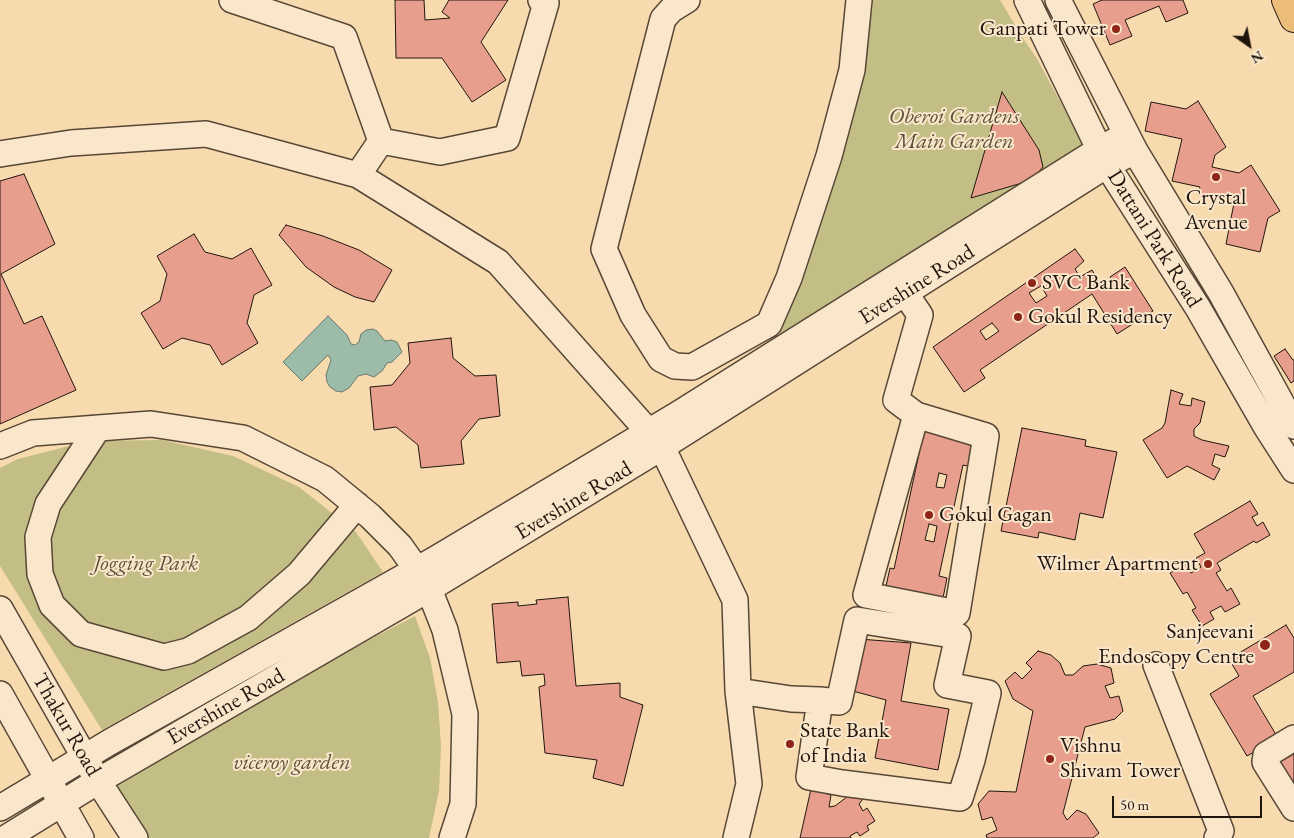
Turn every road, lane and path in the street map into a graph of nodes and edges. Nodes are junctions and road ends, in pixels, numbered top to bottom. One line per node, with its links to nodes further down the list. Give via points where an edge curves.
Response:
1 (232, 0): 9 (street, via 344,37)
2 (541, 0): 9 (street, via 546,3 507,138 440,152)
3 (687, 0): 17 (street, via 663,19 604,249 633,315 661,358 675,366 692,367)
4 (859, 0): 17 (street, via 852,70 829,156 789,278)
5 (1027, 0): 12 (street, Dattani Park Road)
6 (1058, 0): 10 (street, Dattani Park Road)
7 (1286, 0): 8 (highway)
8 (1294, 18)
9 (381, 141): 13 (street)
10 (1130, 143): 12 (street, Evershine Road); 15 (street, Dattani Park Road)
11 (0, 154): 13 (street, via 71,143 206,134)
12 (1103, 157): 14 (street, Evershine Road); 16 (street, Dattani Park Road); 18 (street, Evershine Road)
13 (358, 175): 22 (street, via 498,262)
14 (905, 293): 18 (street, Evershine Road); 19 (street, via 920,314 896,400)
15 (1221, 293): 16 (street); 20 (street, Dattani Park Road)
16 (1198, 308): 20 (street, Dattani Park Road)
17 (769, 324): 18 (street)
18 (787, 356): 22 (street, Evershine Road)
19 (916, 415): 19 (street, via 986,436 957,613 866,595)
20 (1283, 423): 24 (street, Dattani Park Road)
21 (98, 428): 23 (street, via 33,433); 25 (street, via 151,424 243,438 325,479); 25 (street, via 48,504 38,537 40,574 52,605 82,634 164,656 188,651 248,618 299,574)
22 (656, 439): 26 (street, Evershine Road); 29 (street, via 735,600)
23 (0, 446)
24 (1294, 470)
25 (356, 505): 26 (street, via 400,546)
26 (423, 579): 33 (street, Evershine Road); 35 (street, Evershine Road); 42 (street, via 445,630 465,714 463,804)
27 (0, 609): 33 (street, Thakur Road)
28 (1156, 665): 44 (street, via 1220,831)
29 (738, 691): 31 (street); 43 (street, via 749,784)
30 (0, 694): 34 (street, Thakur Road)
31 (820, 700): 31 (street, via 839,702 857,620 958,636 947,685 988,693 960,798 908,793 809,776)
32 (1294, 738): 38 (street, via 1266,755 1265,762)
33 (84, 757): 34 (street, Evershine Road); 35 (street, Thakur Road)
34 (47, 780): 36 (street, Thakur Road); 37 (street, Evershine Road)
35 (98, 781): 36 (street, Evershine Road); 41 (street, Thakur Road)
36 (60, 804): 39 (street, Evershine Road); 40 (street, Thakur Road)
37 (0, 808)
38 (1294, 808)
39 (6, 838)
40 (81, 838)
41 (135, 838)
42 (452, 838)
43 (736, 838)
44 (1217, 838)

